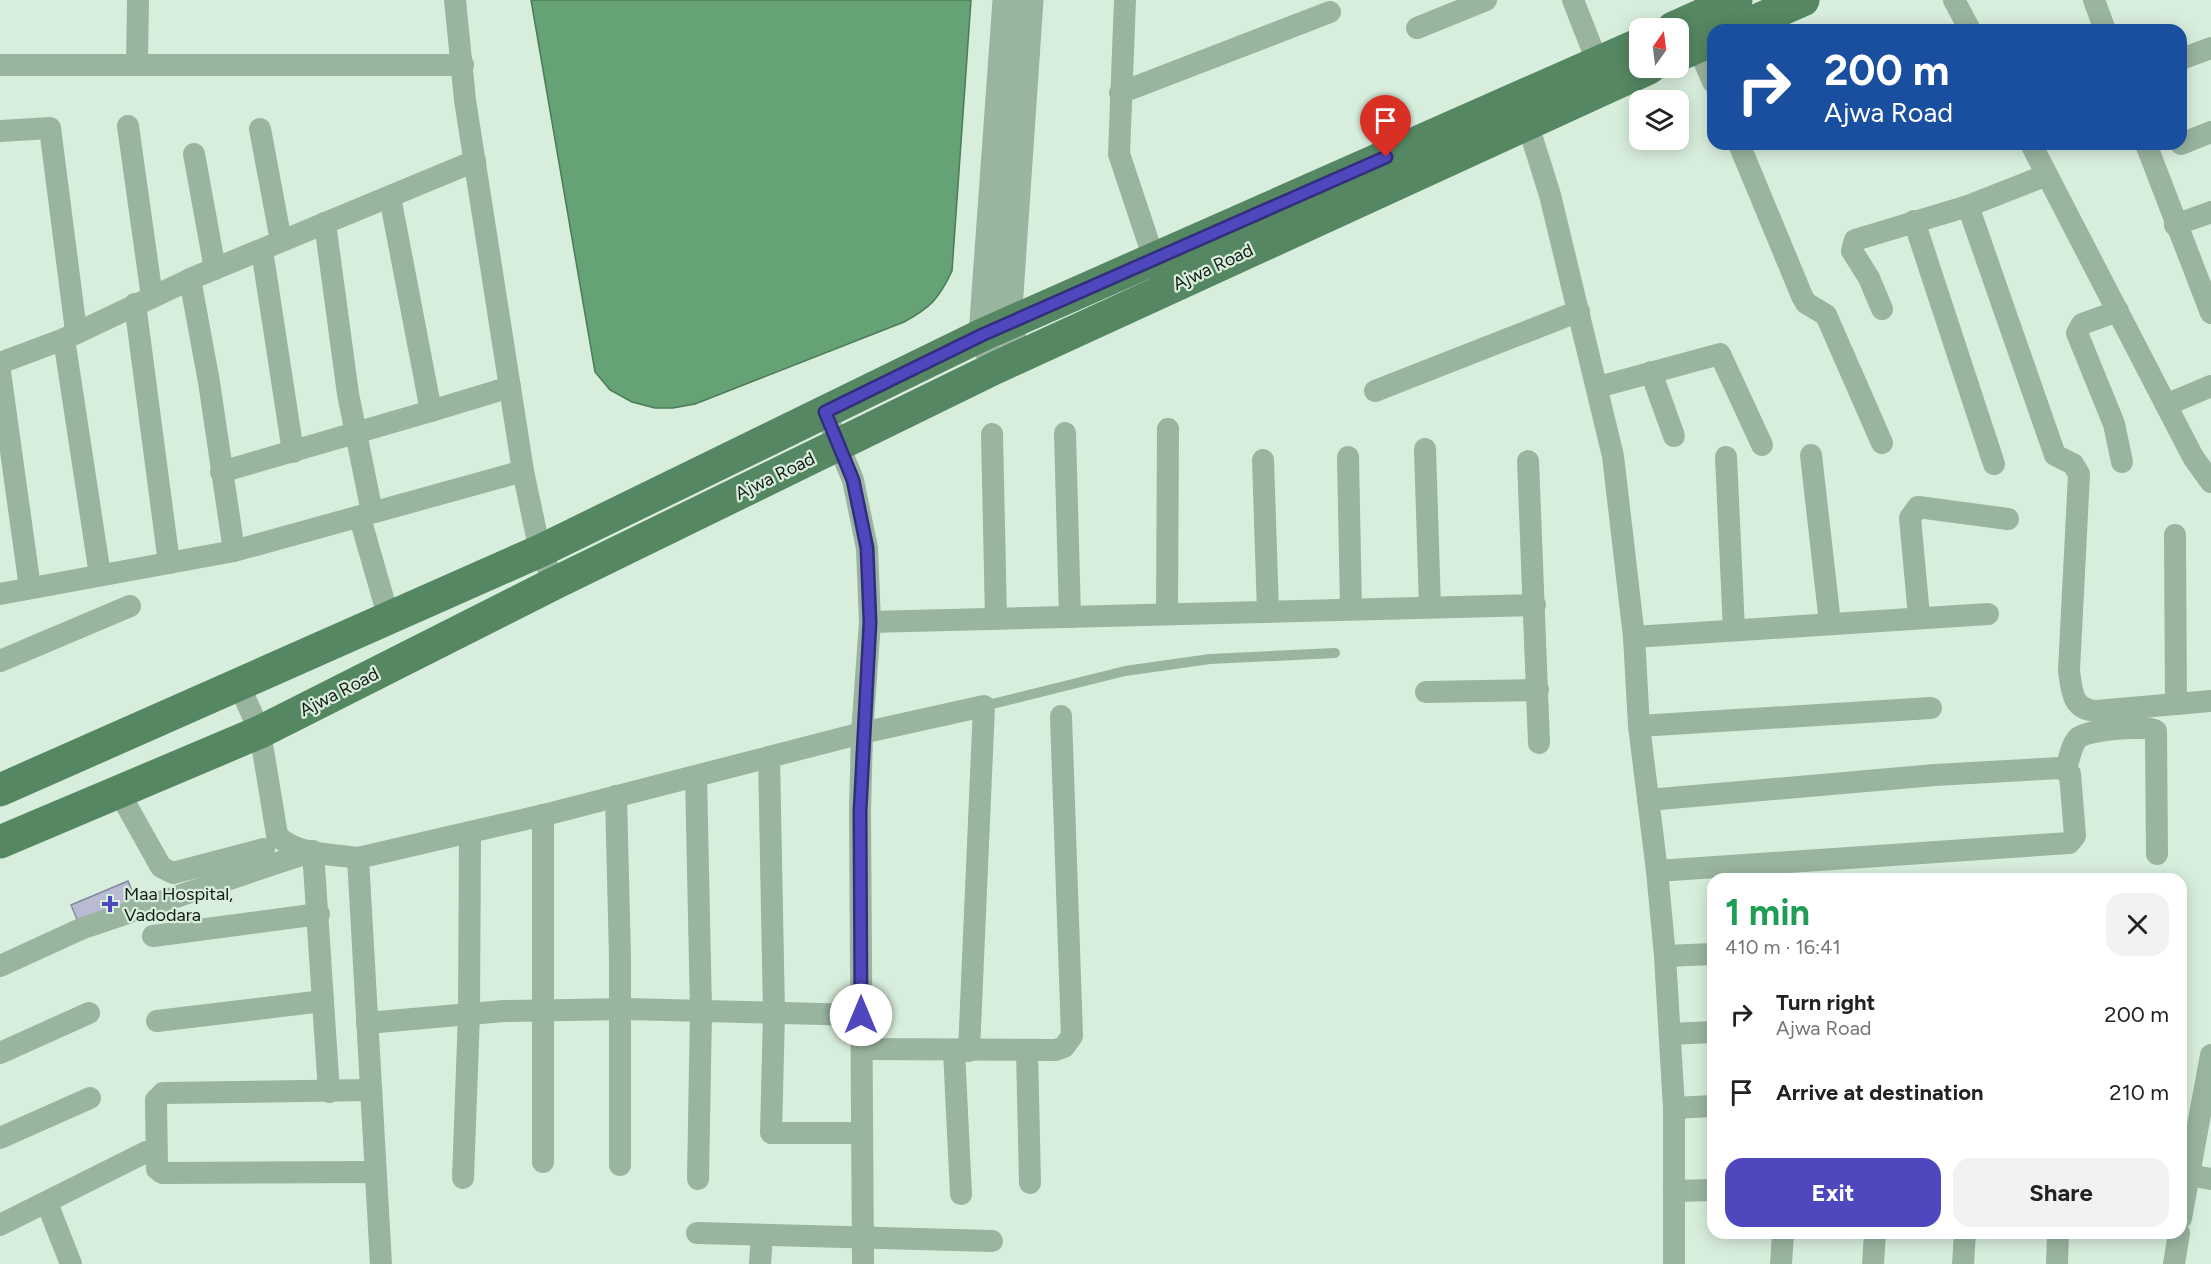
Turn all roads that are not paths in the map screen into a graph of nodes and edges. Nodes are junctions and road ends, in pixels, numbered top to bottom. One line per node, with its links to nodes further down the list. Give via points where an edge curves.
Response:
1 (138, 0): 23 (street)
2 (455, 0): 25 (street)
3 (1006, 0): 57 (street)
4 (1030, 0): 57 (street)
5 (1486, 0): 18 (street)
6 (1573, 0): 28 (street)
7 (1736, 0): 13 (main road)
8 (1803, 0): 14 (main road)
9 (1954, 0): 15 (street)
10 (2094, 0): 16 (street)
11 (1128, 1): 29 (street)
12 (1330, 12): 29 (street)
13 (1710, 24)
14 (1749, 24)
15 (1967, 24)
16 (2103, 24)
17 (1707, 27): 19 (main road)
18 (1417, 28)
19 (1691, 42): 27 (street)
20 (2211, 48): 22 (street)
21 (1629, 53): 28 (main road, Ajwa Road)
22 (2187, 57)
23 (137, 63): 24 (street); 25 (street)
24 (0, 65)
25 (463, 65): 40 (street)
26 (1629, 71): 28 (main road, Ajwa Road)
27 (1707, 71)
28 (1602, 74): 30 (main road, Ajwa Road); 50 (main road, Ajwa Road)
29 (1120, 93): 50 (street, via 1119,154)
30 (1527, 122): 50 (main road, Ajwa Road); 55 (street)
31 (128, 126): 52 (street)
32 (260, 129): 48 (street)
33 (0, 131): 58 (street, via 50,128)
34 (2211, 132): 35 (street)
35 (2187, 141)
36 (1741, 150): 75 (street, via 1802,296 1806,303 1826,315)
37 (2034, 150): 41 (street)
38 (2148, 150): 47 (street)
39 (194, 154): 49 (street)
40 (475, 162): 42 (street); 64 (street)
41 (2047, 175): 43 (street); 56 (street)
42 (390, 197): 46 (street); 68 (street)
43 (1968, 206): 45 (street); 121 (street, via 2055,455 2073,464 2079,474 2069,671 2073,699 2079,707 2096,711)
44 (2211, 212): 47 (street)
45 (1914, 222): 54 (street, via 1852,243 1852,251); 86 (street)
46 (325, 223): 48 (street); 72 (street)
47 (2175, 225): 53 (street)
48 (271, 246): 49 (street); 79 (street)
49 (215, 269): 51 (street)
50 (1159, 275): 57 (main road, Ajwa Road); 60 (main road, Ajwa Road)
51 (190, 279): 52 (street); 88 (street)
52 (143, 301): 58 (street); 95 (street)
53 (2210, 306)
54 (1882, 309)
55 (1579, 311): 65 (street); 66 (street)
56 (2118, 311): 67 (street); 85 (street, via 2082,324 2077,333 2114,424)
57 (995, 329): 60 (street); 69 (main road, Ajwa Road)
58 (70, 335): 59 (street); 96 (street)
59 (0, 363)
60 (1007, 363): 76 (main road, Ajwa Road)
61 (0, 372): 98 (street)
62 (1651, 372): 65 (street); 74 (street); 77 (street, via 1720,354)
63 (2211, 386): 67 (street)
64 (510, 387): 68 (street); 87 (street)
65 (1598, 387): 114 (street, via 1613,456)
66 (1375, 392)
67 (2166, 405): 89 (street)
68 (430, 411): 72 (street)
69 (825, 412): 76 (street); 94 (main road, Ajwa Road)
70 (1168, 429): 105 (street)
71 (1065, 433): 108 (street)
72 (356, 434): 79 (street); 90 (street)
73 (992, 434): 110 (street)
74 (1674, 436)
75 (1882, 443)
76 (839, 445): 97 (main road, Ajwa Road); 111 (street, via 853,480 867,548)
77 (1762, 445)
78 (1425, 449): 102 (street)
79 (293, 452): 88 (street)
80 (1811, 455): 112 (street)
81 (1348, 457): 103 (street)
82 (1726, 457): 113 (street)
83 (1263, 460): 104 (street)
84 (1528, 461): 100 (street)
85 (2122, 462)
86 (1994, 464)
87 (523, 471): 90 (street); 94 (street)
88 (221, 472): 93 (street)
89 (2211, 482)
90 (366, 515): 93 (street); 109 (street)
91 (2008, 519): 107 (street, via 1918,507 1913,511 1910,518)
92 (2175, 535): 121 (street)
93 (234, 550): 95 (street)
94 (540, 551): 97 (street); 109 (main road, Ajwa Road)
95 (169, 563): 96 (street)
96 (100, 575): 98 (street)
97 (555, 583): 126 (main road, Ajwa Road)
98 (30, 588): 99 (street)
99 (0, 594)
100 (1535, 605): 102 (street); 118 (street)
101 (130, 606): 116 (street)
102 (1431, 607): 103 (street)
103 (1351, 609): 104 (street)
104 (1268, 612): 105 (street)
105 (1167, 614): 108 (street)
106 (1988, 614): 107 (street)
107 (1919, 616): 112 (street)
108 (1070, 617): 110 (street)
109 (389, 619): 117 (main road, Ajwa Road)
110 (996, 619): 111 (street)
111 (870, 622): 127 (street)
112 (1830, 623): 113 (street)
113 (1734, 630): 114 (street)
114 (1634, 638): 125 (street)
115 (1335, 653): 122 (lane, via 1210,659 1125,671)
116 (0, 661)
117 (239, 685): 126 (street); 132 (main road, Ajwa Road)
118 (1538, 690): 119 (street); 128 (street)
119 (1426, 692)
120 (2211, 701): 121 (street)
121 (2176, 704)
122 (984, 706): 127 (street); 162 (street)
123 (1931, 708): 125 (street)
124 (1061, 716): 163 (street, via 1072,1036 1064,1047 1056,1050)
125 (1639, 726): 135 (street)
126 (260, 732): 133 (main road, Ajwa Road); 140 (street, via 277,835 285,843)
127 (862, 733): 129 (street); 156 (street)
128 (1539, 743)
129 (768, 757): 131 (street); 154 (street)
130 (2066, 769): 135 (street, via 1935,775); 141 (street, via 2074,743 2084,734 2146,727 2156,731); 143 (street, via 2070,774 2075,836 2069,843)
131 (696, 776): 134 (street); 152 (street)
132 (0, 790)
133 (119, 792): 138 (main road, Ajwa Road); 139 (street, via 166,871 173,873)
134 (616, 796): 136 (street); 150 (street)
135 (1647, 800): 143 (street)
136 (543, 815): 137 (street); 151 (street)
137 (470, 832): 142 (street); 155 (street)
138 (0, 842)
139 (264, 849)
140 (313, 851): 142 (street); 144 (street); 148 (street, via 83,928)
141 (2157, 854)
142 (358, 858): 158 (street)
143 (1657, 871): 147 (street)
144 (319, 914): 145 (street); 149 (street)
145 (153, 936)
146 (1707, 954): 147 (street)
147 (1665, 956): 160 (street)
148 (0, 966)
149 (323, 1001): 157 (street); 167 (street)
150 (619, 1009): 151 (street); 152 (street); 175 (street)
151 (542, 1010): 155 (street); 174 (street)
152 (701, 1011): 154 (street); 179 (street)
153 (89, 1013): 164 (street)
154 (774, 1013): 156 (street); 171 (street, via 771,1133)
155 (469, 1014): 158 (street); 178 (street)
156 (861, 1015): 161 (street)
157 (157, 1021)
158 (367, 1023): 166 (street)
159 (1707, 1032): 160 (street)
160 (1670, 1034): 170 (street)
161 (862, 1049): 162 (street); 171 (street)
162 (962, 1051): 163 (street); 185 (street)
163 (1028, 1051): 182 (street)
164 (0, 1053)
165 (2211, 1054): 177 (street)
166 (370, 1090): 167 (street); 176 (street)
167 (329, 1092): 176 (street, via 163,1093 156,1100 157,1169 162,1173)
168 (90, 1098): 172 (street)
169 (1707, 1106): 170 (street)
170 (1674, 1108): 184 (street)
171 (862, 1133): 190 (street)
172 (0, 1138)
173 (146, 1152): 186 (street)
174 (543, 1162)
175 (620, 1165)
176 (375, 1172): 198 (street)
177 (2188, 1175): 180 (street); 181 (street)
178 (463, 1178)
179 (698, 1179)
180 (2211, 1179)
181 (2187, 1181)
182 (1030, 1183)
183 (1707, 1190): 184 (street)
184 (1674, 1191): 201 (street)
185 (961, 1194)
186 (47, 1203): 187 (street); 197 (street)
187 (0, 1225)
188 (698, 1233): 189 (street)
189 (762, 1235): 190 (street); 199 (street)
190 (863, 1238): 196 (street); 200 (street)
191 (1783, 1239): 202 (street)
192 (1875, 1239): 203 (street)
193 (1965, 1239): 204 (street)
194 (2058, 1239): 205 (street)
195 (2178, 1239): 206 (street)
196 (992, 1241)
197 (71, 1264)
198 (381, 1264)
199 (760, 1264)
200 (863, 1264)
201 (1674, 1264)
202 (1781, 1264)
203 (1873, 1264)
204 (1964, 1264)
205 (2057, 1264)
206 (2174, 1264)

